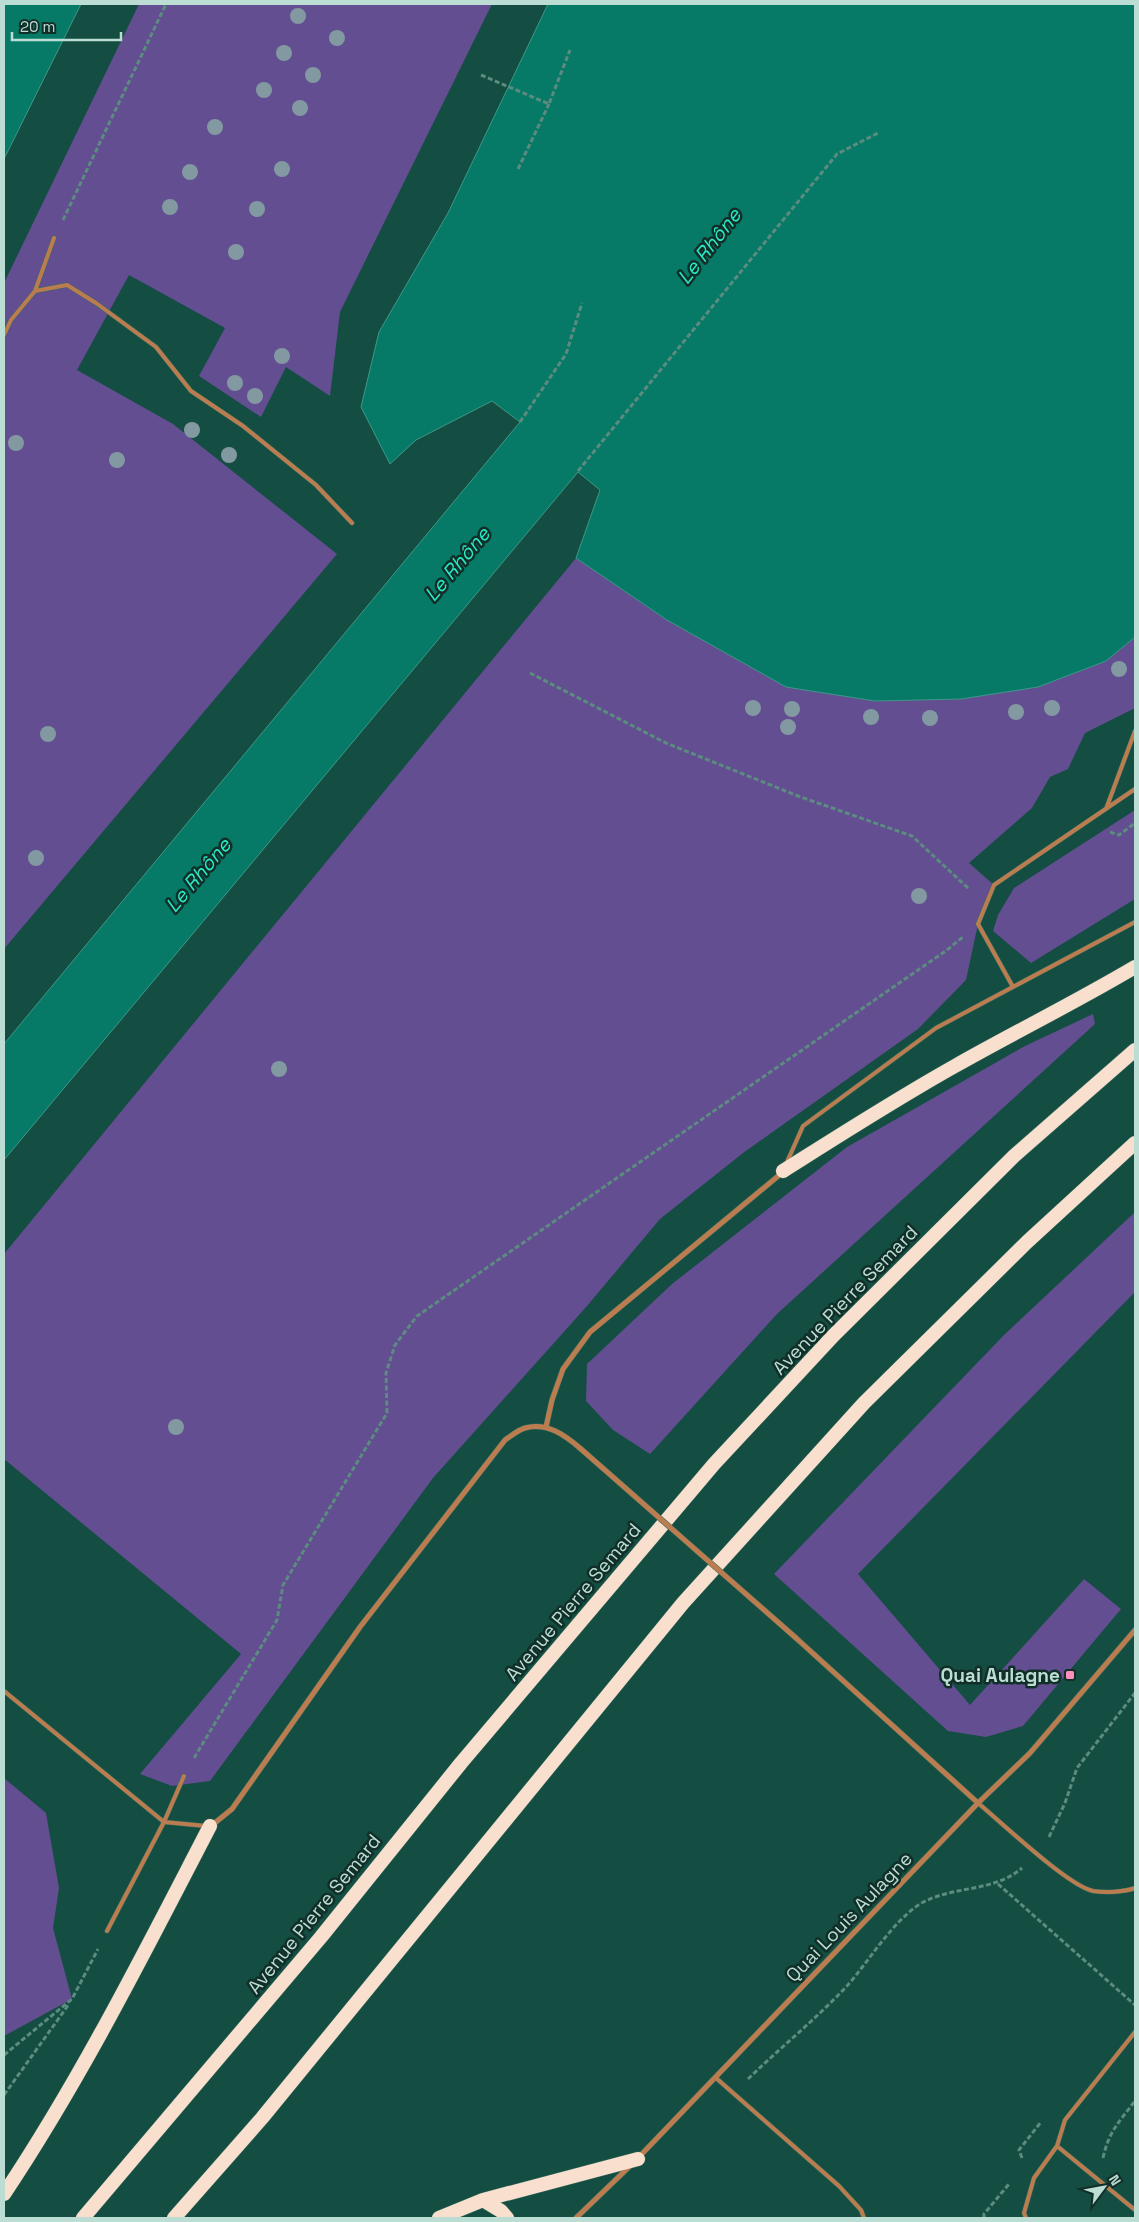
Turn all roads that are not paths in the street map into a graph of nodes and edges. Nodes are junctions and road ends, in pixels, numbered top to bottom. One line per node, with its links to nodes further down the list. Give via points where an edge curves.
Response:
1 (54, 238): 2 (lane)
2 (35, 291): 3 (lane, via 11,320); 4 (lane, via 67,284 96,303 156,348 192,391 243,426 316,485)
3 (4, 335)
4 (352, 523)
5 (1135, 731): 7 (lane)
6 (1135, 789): 7 (lane)
7 (1106, 809): 10 (lane, via 994,885 978,924)
8 (1135, 922): 10 (lane)
9 (1135, 967): 13 (highway, via 956,1066)
10 (1012, 987): 13 (lane, via 936,1028 803,1126)
11 (1135, 1050): 30 (highway, Avenue Pierre Semard, via 1007,1163 833,1336 714,1464)
12 (1135, 1143): 31 (highway, via 1027,1242 864,1403 683,1603 262,2118)
13 (783, 1172): 14 (street, via 590,1332 563,1369)
14 (546, 1427): 18 (street, bridge, via 566,1435); 20 (street, via 524,1428 505,1440 360,1627 232,1809)
15 (1135, 1630): 18 (street, Quai Louis Aulagne, via 1030,1753)
16 (4, 1691): 19 (lane)
17 (184, 1776): 19 (lane)
18 (978, 1803): 21 (lane, via 1063,1875 1092,1891); 24 (street, Quai Louis Aulagne)
19 (164, 1822): 20 (lane); 22 (lane)
20 (210, 1826): 27 (highway, via 120,1999 38,2142)
21 (1135, 1888)
22 (107, 1931)
23 (1135, 2032): 25 (lane, via 1065,2120)
24 (716, 2078): 26 (street, Quai Louis Aulagne); 35 (lane, via 839,2186 861,2210)
25 (1057, 2146): 29 (lane); 36 (lane, via 1034,2178 1024,2213)
26 (638, 2159): 28 (highway); 34 (street, Quai Louis Aulagne)
27 (4, 2194)
28 (483, 2200): 32 (highway); 33 (highway, via 502,2211)
29 (1135, 2210)
30 (83, 2218)
31 (174, 2218)
32 (439, 2218)
33 (506, 2218)
34 (576, 2218)
35 (864, 2218)
36 (1026, 2218)

